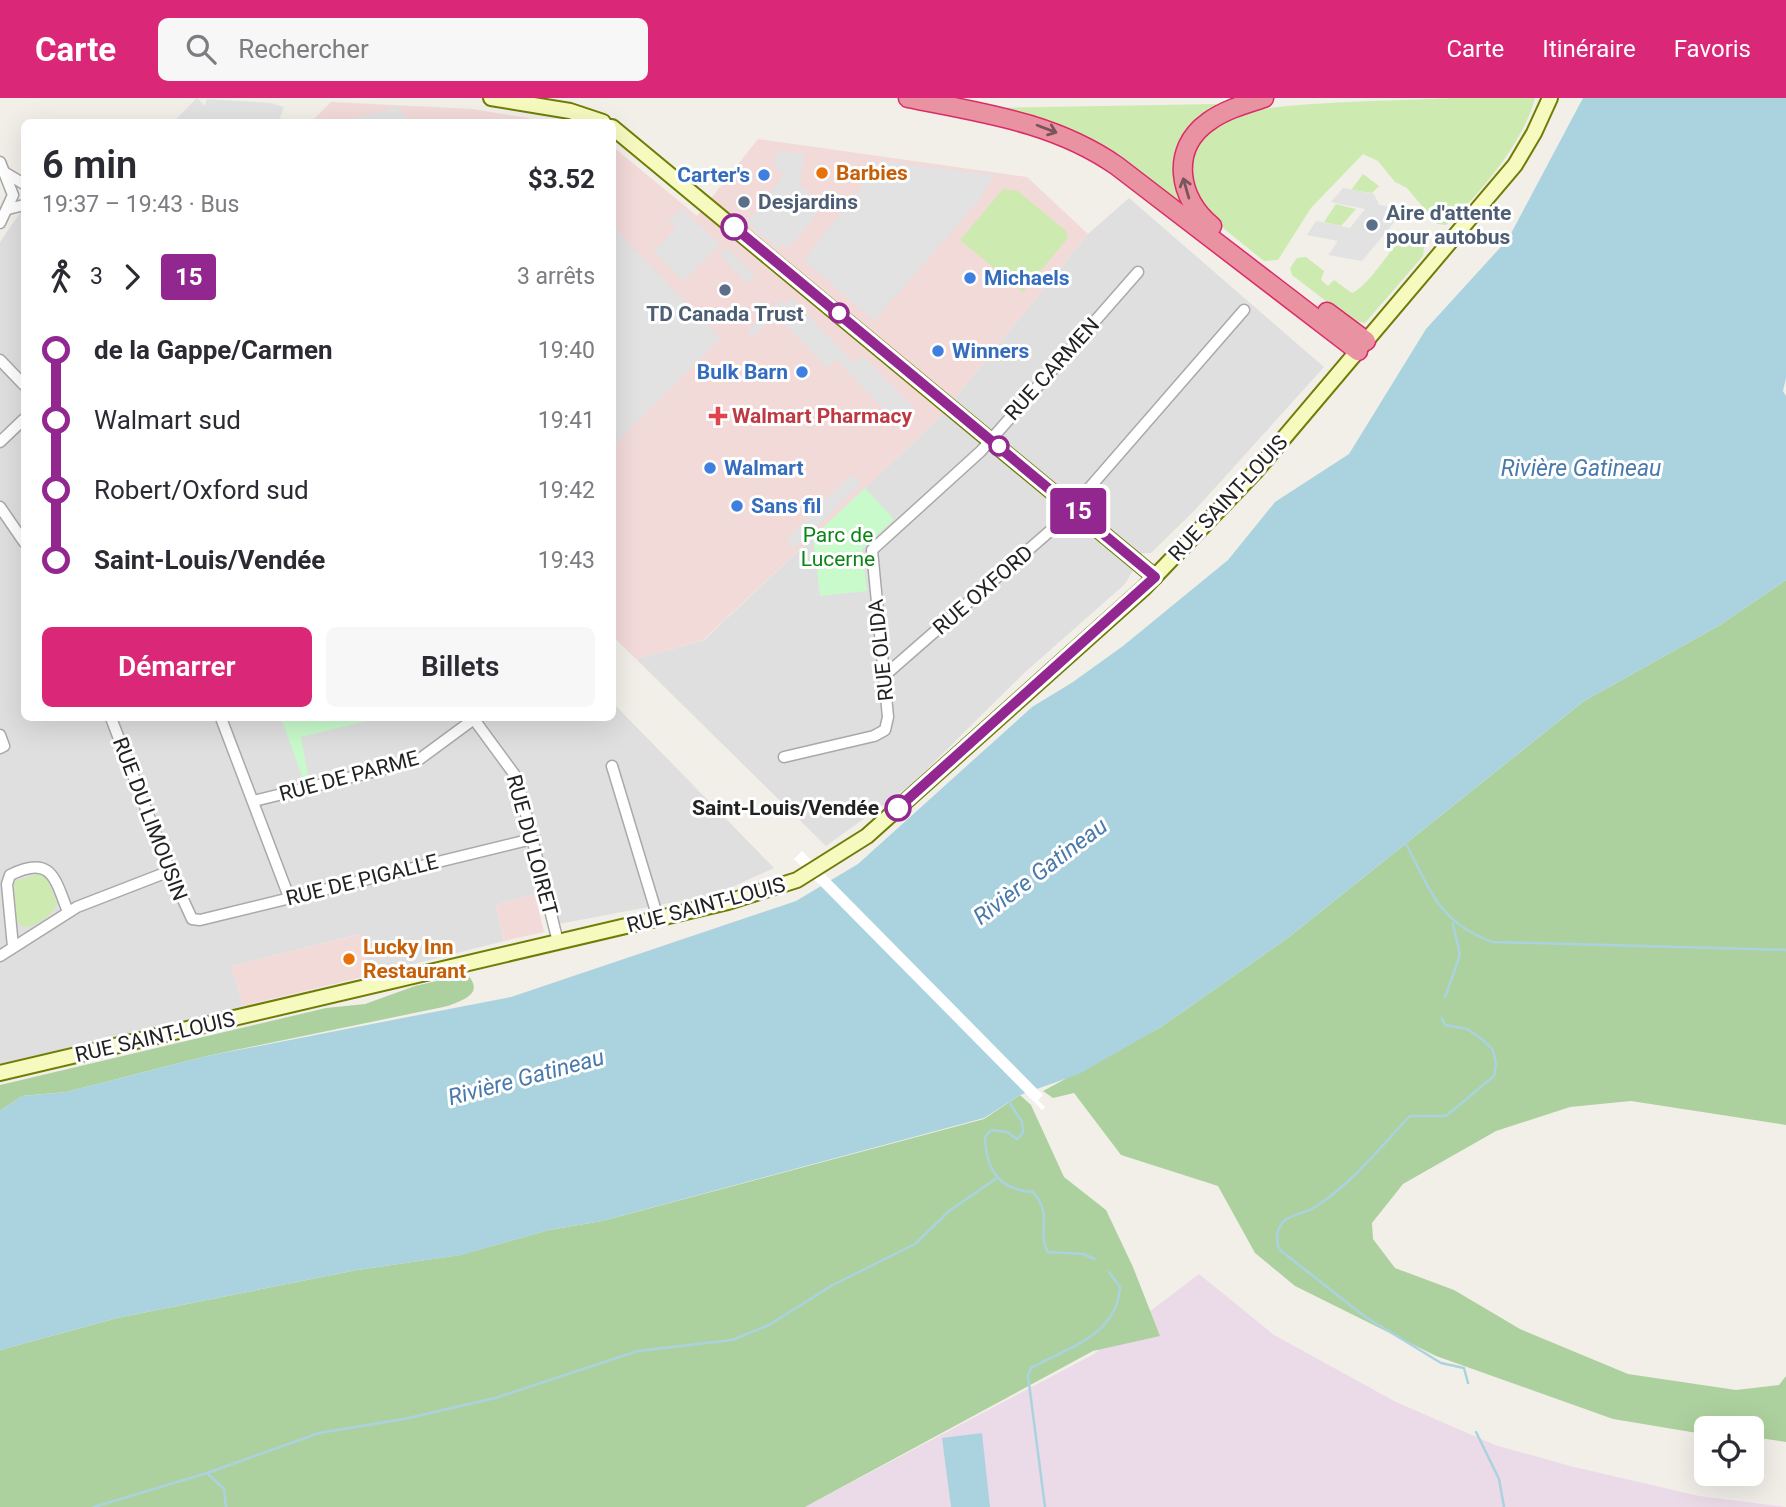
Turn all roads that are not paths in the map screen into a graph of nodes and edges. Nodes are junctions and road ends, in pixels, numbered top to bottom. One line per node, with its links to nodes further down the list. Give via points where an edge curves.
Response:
1 (491, 98): 5 (main road)
2 (908, 98): 15 (highway, one-way to 15, via 1026,121 1090,149)
3 (1264, 98): 15 (highway, one-way to 3, via 1208,222 1188,199 1182,166 1196,133 1222,114)
4 (1549, 98): 15 (main road, RUE SAINT-LOUIS, via 1515,165)
5 (594, 119)
6 (616, 130): 19 (main road)
7 (0, 162): 8 (street)
8 (3, 171): 9 (street); 11 (street, via 13,195)
9 (21, 182)
10 (21, 206): 11 (street)
11 (8, 209): 12 (street)
12 (0, 223)
13 (1138, 272): 19 (street, RUE CARMEN)
14 (1244, 310): 22 (street, RUE OXFORD)
15 (1362, 346): 25 (main road, RUE SAINT-LOUIS, via 1236,494)
16 (0, 360): 17 (street)
17 (21, 383)
18 (21, 422): 20 (street)
19 (991, 439): 22 (main road); 24 (street, RUE CARMEN)
20 (0, 442)
21 (0, 507): 23 (street)
22 (1072, 507): 26 (main road); 28 (street, RUE OXFORD, via 1045,537)
23 (21, 538)
24 (872, 550): 28 (street, RUE OLIDA)
25 (1173, 558): 26 (main road); 27 (main road, RUE SAINT-LOUIS)
26 (1138, 561): 27 (main road)
27 (1155, 577): 42 (main road, RUE SAINT-LOUIS, via 890,816 840,855 780,887)
28 (884, 676): 35 (street, RUE OLIDA, via 888,723 881,733)
29 (112, 721): 39 (street, RUE DU LIMOUSIN)
30 (222, 721): 37 (street)
31 (469, 721): 37 (street, RUE DE PARME, via 417,761)
32 (475, 721): 38 (street, RUE DU LOIRET, via 513,769)
33 (0, 735): 34 (street, via 4,746)
34 (0, 748)
35 (784, 757)
36 (612, 766): 42 (street)
37 (254, 801): 40 (street)
38 (532, 839): 40 (street, RUE DE PIGALLE); 44 (street, RUE DU LOIRET)
39 (170, 871): 41 (street); 43 (street, RUE DU LIMOUSIN)
40 (289, 897): 43 (street, RUE DE PIGALLE)
41 (68, 912): 45 (street); 45 (street, via 47,868 10,875 6,884)
42 (658, 918): 44 (main road, RUE SAINT-LOUIS)
43 (192, 919)
44 (558, 942): 47 (main road, RUE SAINT-LOUIS)
45 (13, 947): 46 (street)
46 (0, 956)
47 (0, 1073)

